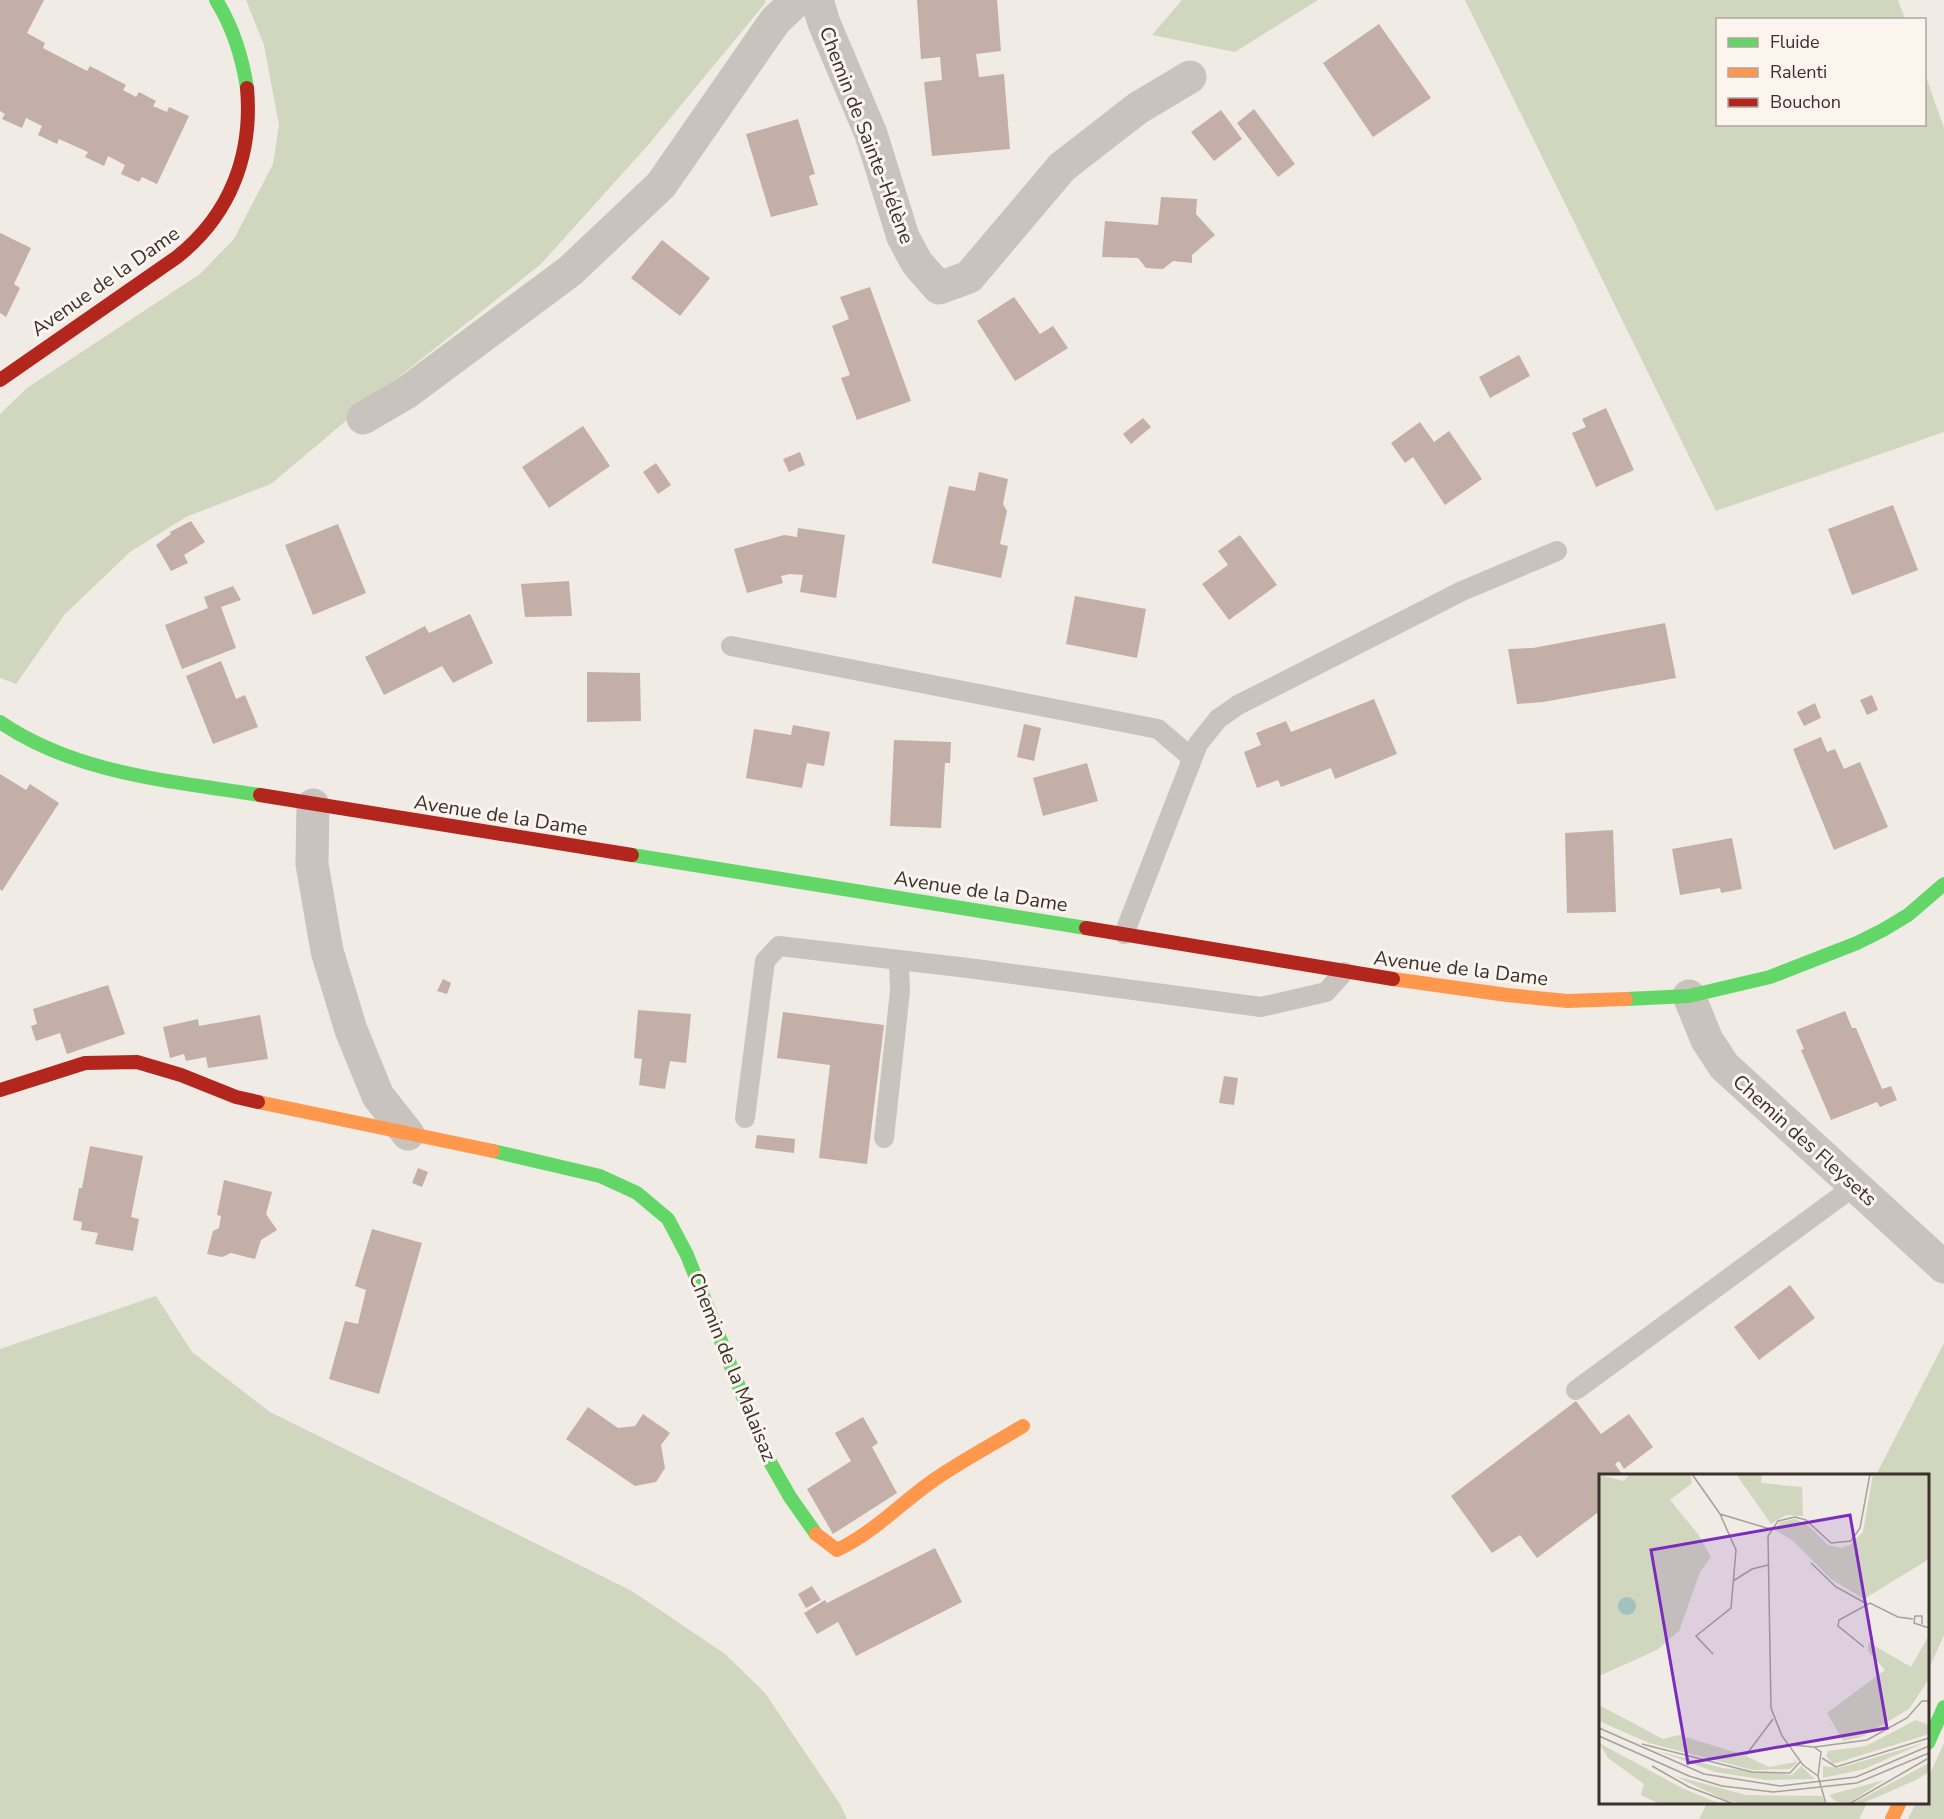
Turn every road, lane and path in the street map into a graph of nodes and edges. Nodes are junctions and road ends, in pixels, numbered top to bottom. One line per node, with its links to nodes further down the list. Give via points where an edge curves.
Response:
1 (216, 0): 5 (main road, Avenue de la Dame, via 241,54 249,117 244,155 224,207 180,255)
2 (797, 0): 6 (street, via 775,21 661,185 570,271 406,393)
3 (817, 0): 4 (street, Chemin de Sainte-Hélène, via 871,134 903,237 917,263 939,288 969,278 1062,167 1138,108)
4 (1190, 76)
5 (0, 380)
6 (363, 418)
7 (1557, 551): 10 (lane, via 1462,591 1238,705 1208,730)
8 (731, 646): 10 (lane, via 1158,729)
9 (0, 724): 11 (main road, Avenue de la Dame, via 44,748 100,766)
10 (1192, 758): 13 (lane)
11 (313, 805): 13 (main road, Avenue de la Dame); 19 (street, via 312,864 327,951 351,1030 378,1096)
12 (1944, 884): 16 (main road, Avenue de la Dame, via 1908,915 1857,943 1770,977)
13 (1124, 934): 15 (main road, Avenue de la Dame)
14 (899, 960): 15 (lane, via 1261,1007 1326,992); 18 (lane, via 779,946 765,961); 20 (lane, via 900,991)
15 (1344, 972): 16 (main road, Avenue de la Dame, via 1567,1001)
16 (1689, 996): 21 (street, Chemin des Fleysets, via 1707,1040 1724,1066)
17 (0, 1090): 19 (main road, Chemin de la Malaisaz, via 85,1063 137,1062 236,1097)
18 (745, 1118)
19 (408, 1134): 24 (main road, Chemin de la Malaisaz, via 600,1176 637,1193 668,1219 687,1255 766,1455 814,1533 837,1550 857,1542 932,1482)
20 (884, 1138)
21 (1856, 1185): 22 (street, Chemin des Fleysets); 23 (lane)
22 (1944, 1267)
23 (1576, 1390)
24 (1023, 1426)
25 (1944, 1707): 26 (main road)
26 (1929, 1741)
27 (1900, 1804): 28 (main road)
28 (1892, 1819)

